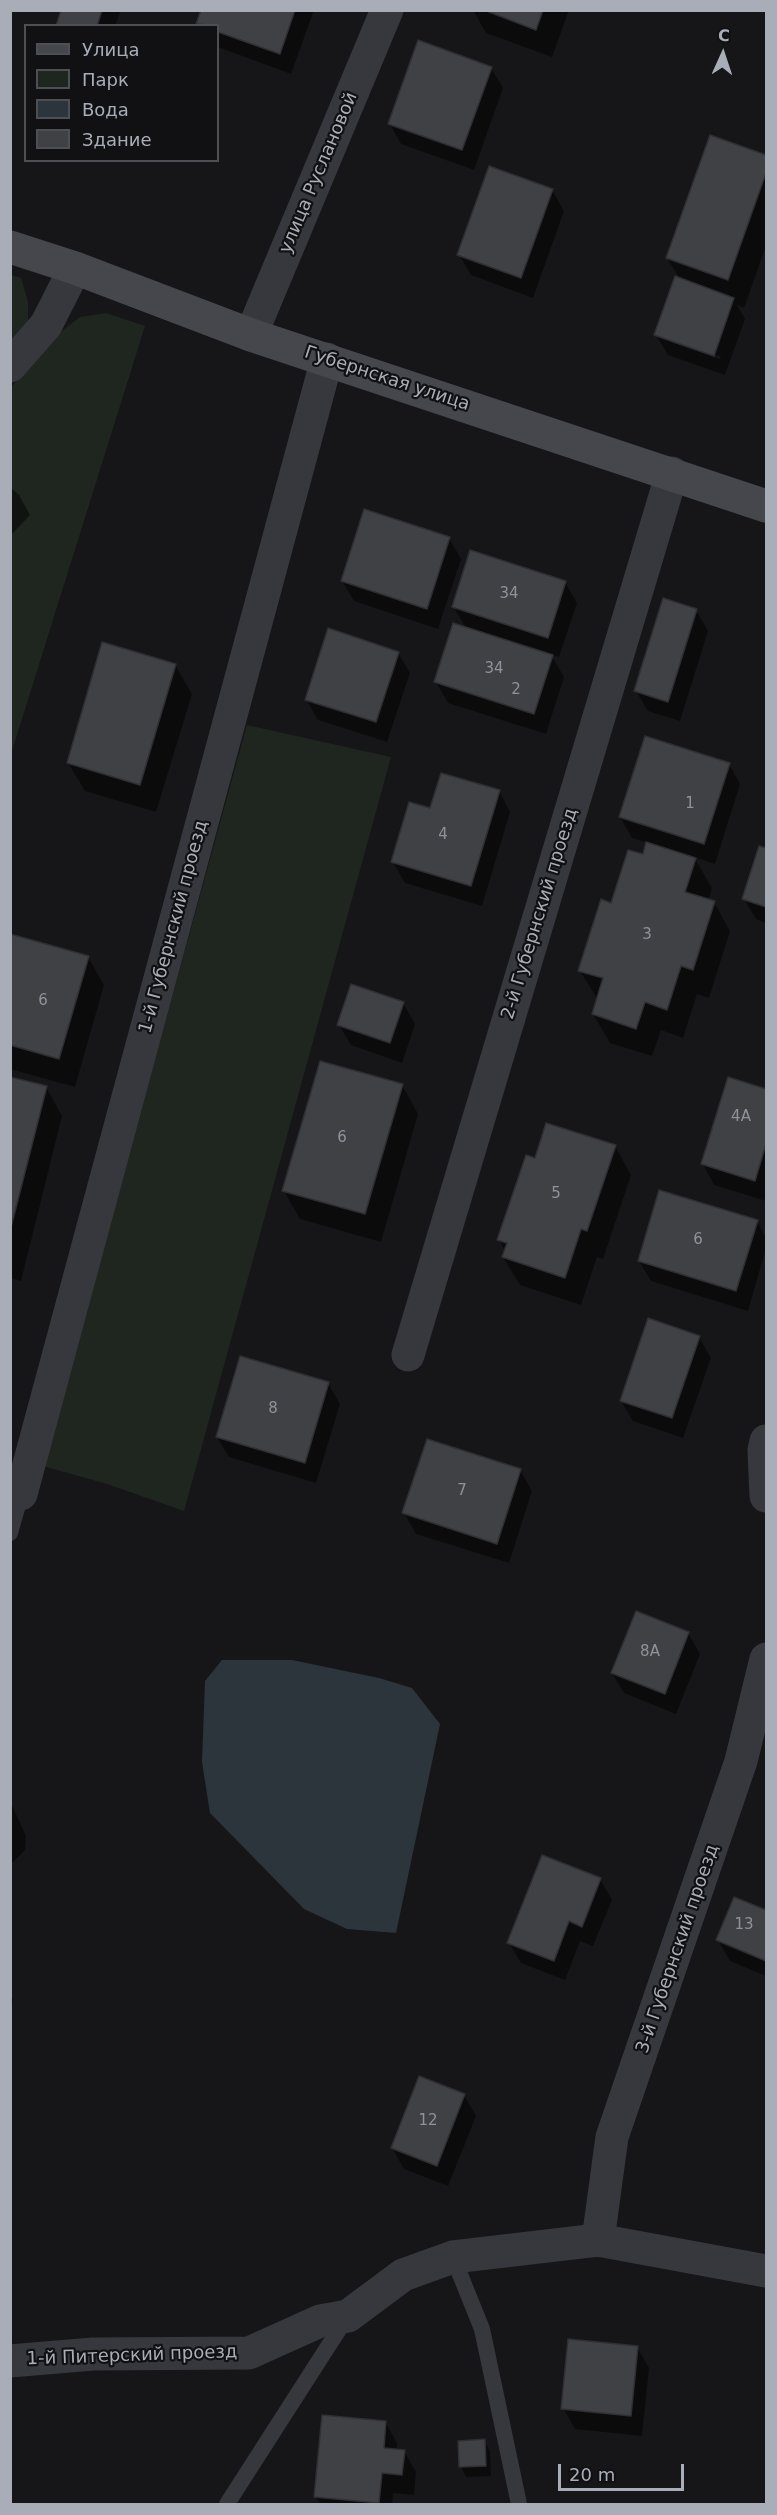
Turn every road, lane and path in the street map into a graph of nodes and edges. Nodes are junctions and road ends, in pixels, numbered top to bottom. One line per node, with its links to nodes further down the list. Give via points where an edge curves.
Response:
1 (387, 10): 4 (street, улица Руслановой)
2 (10, 247): 3 (street, Губернская улица)
3 (75, 268): 4 (street, Губернская улица); 6 (street, via 46,325)
4 (251, 335): 5 (street, Губернская улица)
5 (327, 359): 7 (street, Губернская улица); 11 (street, 1-й Губернский проезд)
6 (10, 366)
7 (672, 473): 8 (street, Губернская улица); 9 (street, 2-й Губернский проезд)
8 (766, 506)
9 (408, 1355)
10 (766, 1441): 12 (street)
11 (21, 1494): 13 (lane)
12 (766, 1496)
13 (10, 1533)
14 (766, 1659): 15 (street, 3-й Губернский проезд, via 741,1761 612,2137)
15 (598, 2240): 16 (street, 1-й Питерский проезд); 17 (street, 1-й Питерский проезд)
16 (453, 2257): 18 (street, 1-й Питерский проезд, via 403,2275); 21 (lane, via 482,2328)
17 (766, 2271)
18 (348, 2316): 19 (street, 1-й Питерский проезд, via 320,2321 249,2353 93,2354); 20 (lane)
19 (10, 2361)
20 (227, 2505)
21 (519, 2505)

